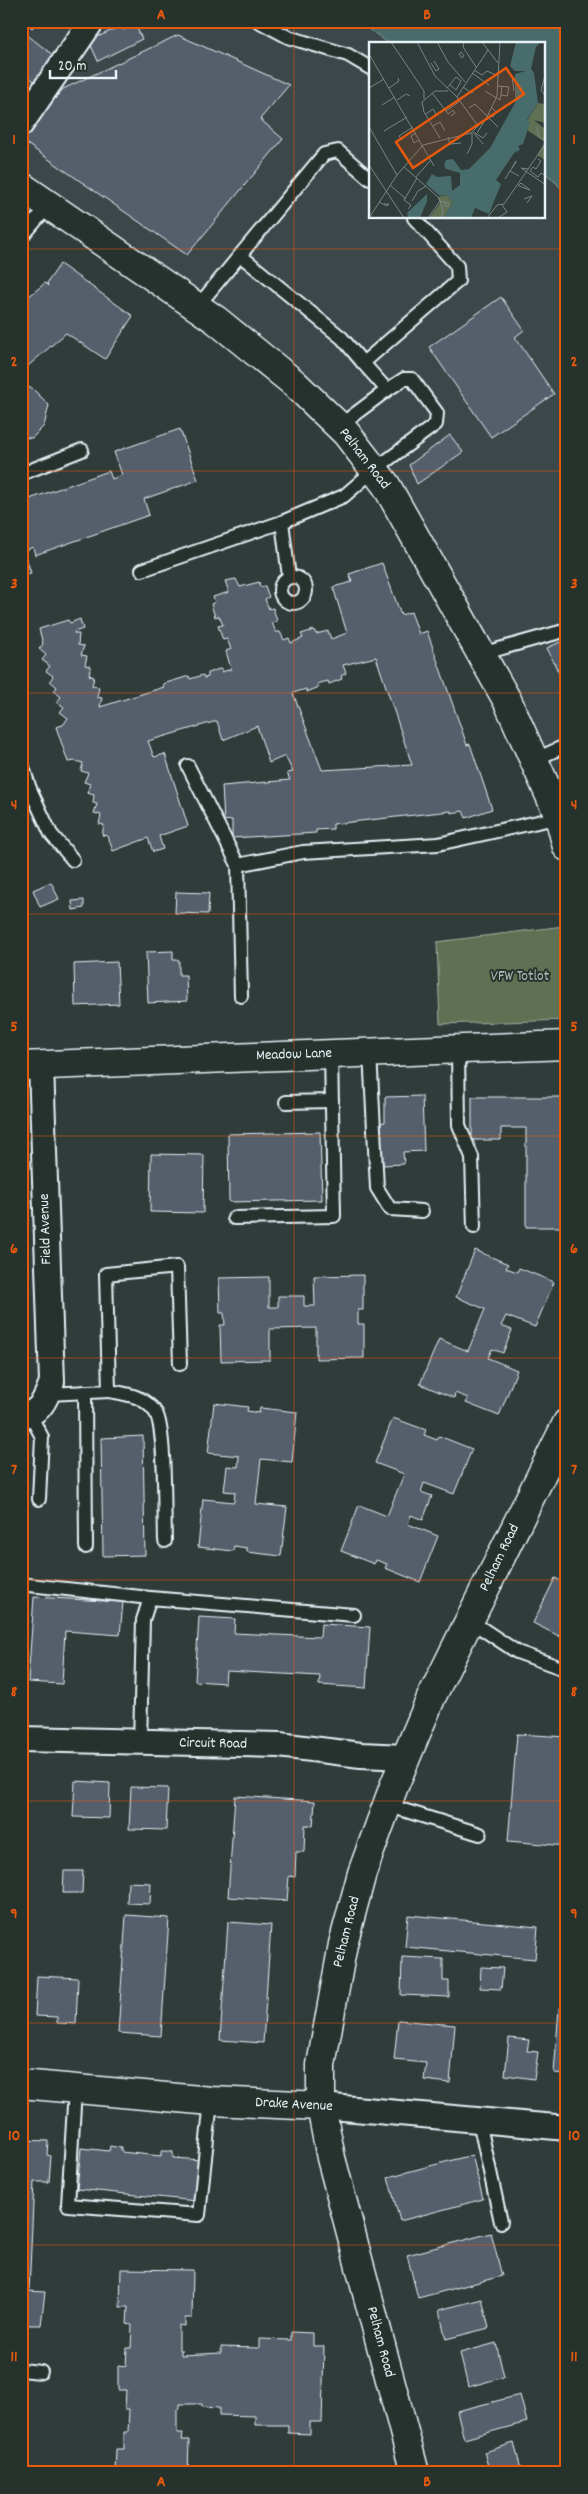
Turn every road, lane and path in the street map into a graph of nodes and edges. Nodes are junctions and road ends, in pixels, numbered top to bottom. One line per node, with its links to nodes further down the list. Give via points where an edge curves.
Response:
1 (92, 21): 4 (street)
2 (258, 21): 3 (lane, via 288,37 348,55)
3 (369, 67)
4 (21, 124)
5 (369, 178): 10 (lane, via 338,152 324,154)
6 (21, 186): 7 (main road, Pelham Road)
7 (49, 205): 9 (lane); 11 (main road, Pelham Road)
8 (415, 219): 12 (lane, via 457,266 458,282)
9 (21, 238)
10 (240, 256): 11 (lane); 12 (lane, via 342,338)
11 (197, 307): 14 (main road, Pelham Road, via 294,383)
12 (363, 364): 13 (lane)
13 (387, 390): 14 (lane); 16 (lane, via 404,379 412,379 437,413 436,424)
14 (339, 426): 16 (main road, Pelham Road)
15 (82, 450): 17 (lane)
16 (374, 470): 18 (lane, via 344,496); 22 (main road, Pelham Road, via 386,485)
17 (21, 474)
18 (282, 522): 19 (lane); 20 (lane)
19 (142, 570)
20 (289, 577)
21 (567, 630): 22 (lane)
22 (481, 654): 24 (main road, Pelham Road, via 508,702)
23 (567, 746): 24 (lane)
24 (534, 760): 28 (main road, Pelham Road)
25 (21, 761): 27 (lane)
26 (188, 766): 31 (lane)
27 (26, 791): 30 (lane, via 51,834)
28 (564, 817): 29 (main road, Pelham Road); 31 (lane, via 438,844 303,852)
29 (567, 847)
30 (73, 860)
31 (238, 866): 32 (lane)
32 (242, 996)
33 (567, 1046): 34 (main road, Meadow Lane)
34 (458, 1049): 35 (main road, Meadow Lane); 42 (lane, via 459,1124 472,1157)
35 (370, 1052): 36 (main road, Meadow Lane); 40 (lane, via 377,1188 390,1209)
36 (331, 1053): 37 (main road, Meadow Lane); 38 (lane)
37 (31, 1065): 46 (street, Field Avenue, via 52,1382)
38 (332, 1101): 39 (lane); 41 (lane, via 334,1216)
39 (286, 1102)
40 (422, 1211)
41 (234, 1218)
42 (474, 1227)
43 (180, 1364): 44 (lane, via 177,1267 106,1274)
44 (109, 1391): 45 (lane); 50 (lane, via 137,1396 156,1414 162,1440)
45 (85, 1392): 46 (lane); 51 (lane)
46 (48, 1394): 47 (street, via 37,1410)
47 (25, 1414): 49 (lane, via 42,1437)
48 (567, 1423): 55 (main road, Pelham Road)
49 (39, 1499)
50 (165, 1541)
51 (86, 1547)
52 (29, 1586): 53 (lane)
53 (150, 1598): 54 (lane); 58 (lane, via 143,1620)
54 (354, 1615)
55 (469, 1620): 56 (lane, via 517,1652); 59 (main road, Pelham Road)
56 (567, 1670)
57 (21, 1739): 58 (street, Circuit Road)
58 (140, 1743): 59 (street, Circuit Road, via 279,1745)
59 (405, 1757): 60 (main road, Pelham Road)
60 (387, 1805): 61 (lane); 65 (main road, Pelham Road, via 362,1873 343,1944 321,2065)
61 (480, 1834)
62 (21, 2084): 63 (main road, Drake Avenue)
63 (75, 2089): 64 (main road, Drake Avenue); 64 (lane, via 68,2205 199,2215)
64 (210, 2101): 65 (main road, Drake Avenue)
65 (321, 2106): 66 (street, Drake Avenue); 71 (main road, Pelham Road, via 331,2158)
66 (479, 2121): 67 (street, Drake Avenue); 68 (lane)
67 (567, 2128)
68 (501, 2222)
69 (21, 2370): 70 (lane)
70 (41, 2372)
71 (415, 2473)

